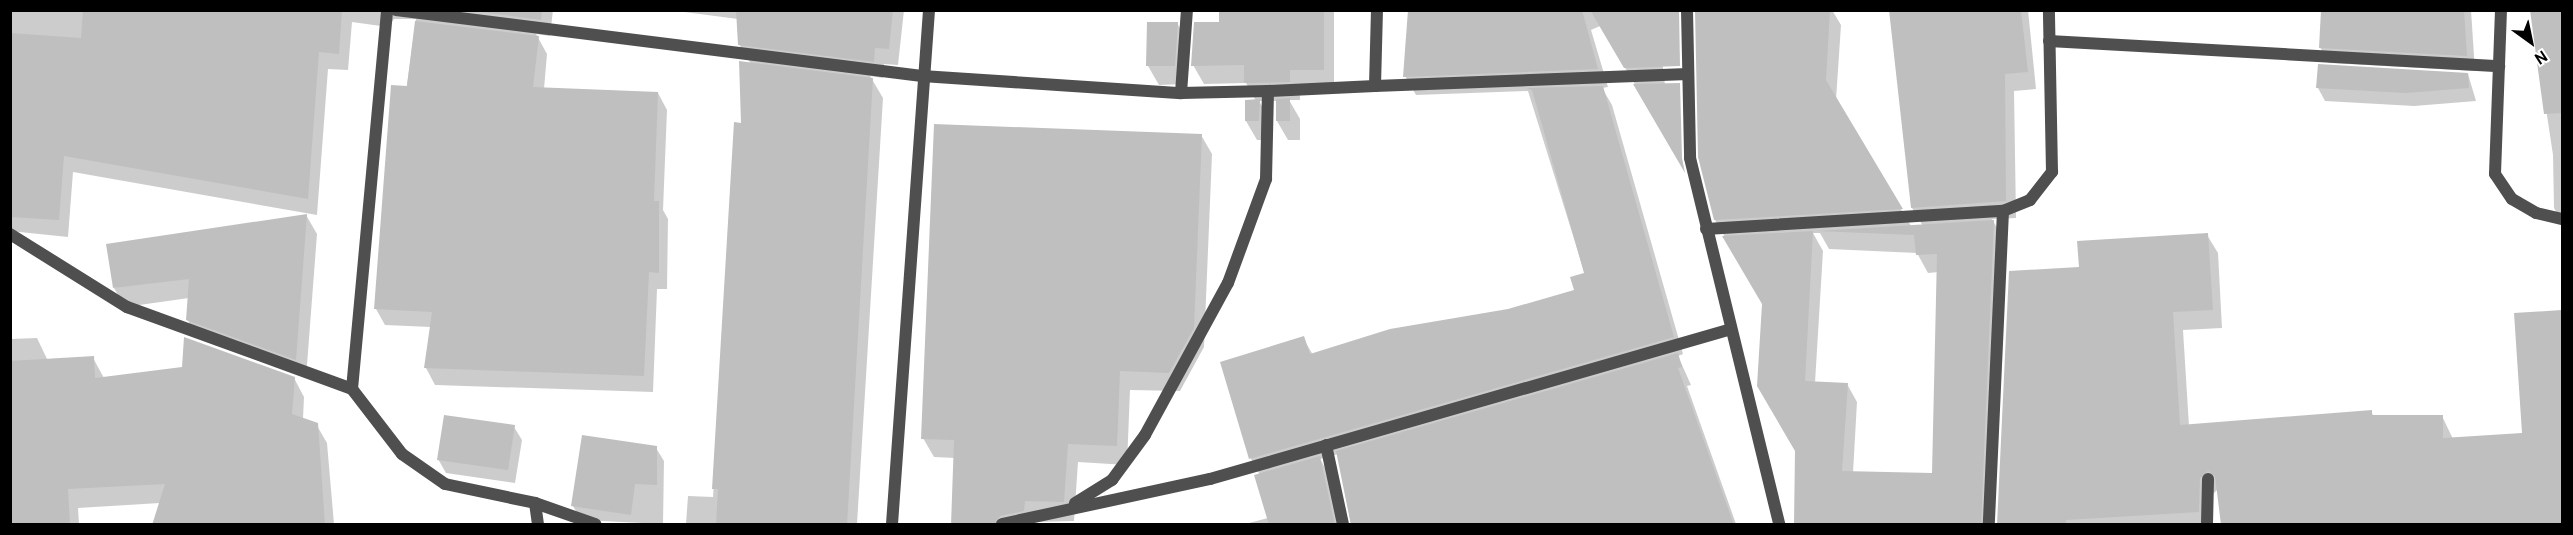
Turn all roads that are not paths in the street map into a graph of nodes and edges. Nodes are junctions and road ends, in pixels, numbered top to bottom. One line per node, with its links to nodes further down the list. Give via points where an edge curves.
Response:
1 (387, 10): 21 (street)
2 (396, 10): 12 (street)
3 (929, 10): 12 (street)
4 (1187, 10): 15 (street)
5 (1377, 10): 13 (street)
6 (1687, 10): 11 (street)
7 (2049, 10): 9 (street)
8 (2501, 10): 10 (street)
9 (2049, 41): 10 (street); 16 (street, via 2052,172 2031,200)
10 (2499, 66): 17 (street, via 2495,174 2512,199 2536,213)
11 (1688, 74): 13 (street); 18 (street, via 1690,158)
12 (922, 76): 15 (street); 28 (street)
13 (1375, 86): 14 (street)
14 (1268, 91): 15 (street); 25 (street, via 1266,179 1228,283 1145,435 1112,480)
15 (1181, 93)
16 (2003, 212): 18 (street); 32 (street)
17 (2562, 219)
18 (1706, 229): 20 (street)
19 (10, 234): 21 (street, via 127,307)
20 (1728, 330): 22 (street); 31 (street)
21 (352, 389): 24 (street, via 402,454 446,484)
22 (1326, 446): 25 (street, via 1210,479); 30 (street)
23 (2208, 479): 33 (street)
24 (535, 503): 26 (street); 27 (street)
25 (1067, 508): 29 (street)
26 (538, 525)
27 (595, 525)
28 (892, 525)
29 (1002, 525)
30 (1343, 525)
31 (1779, 525)
32 (1989, 525)
33 (2207, 525)

